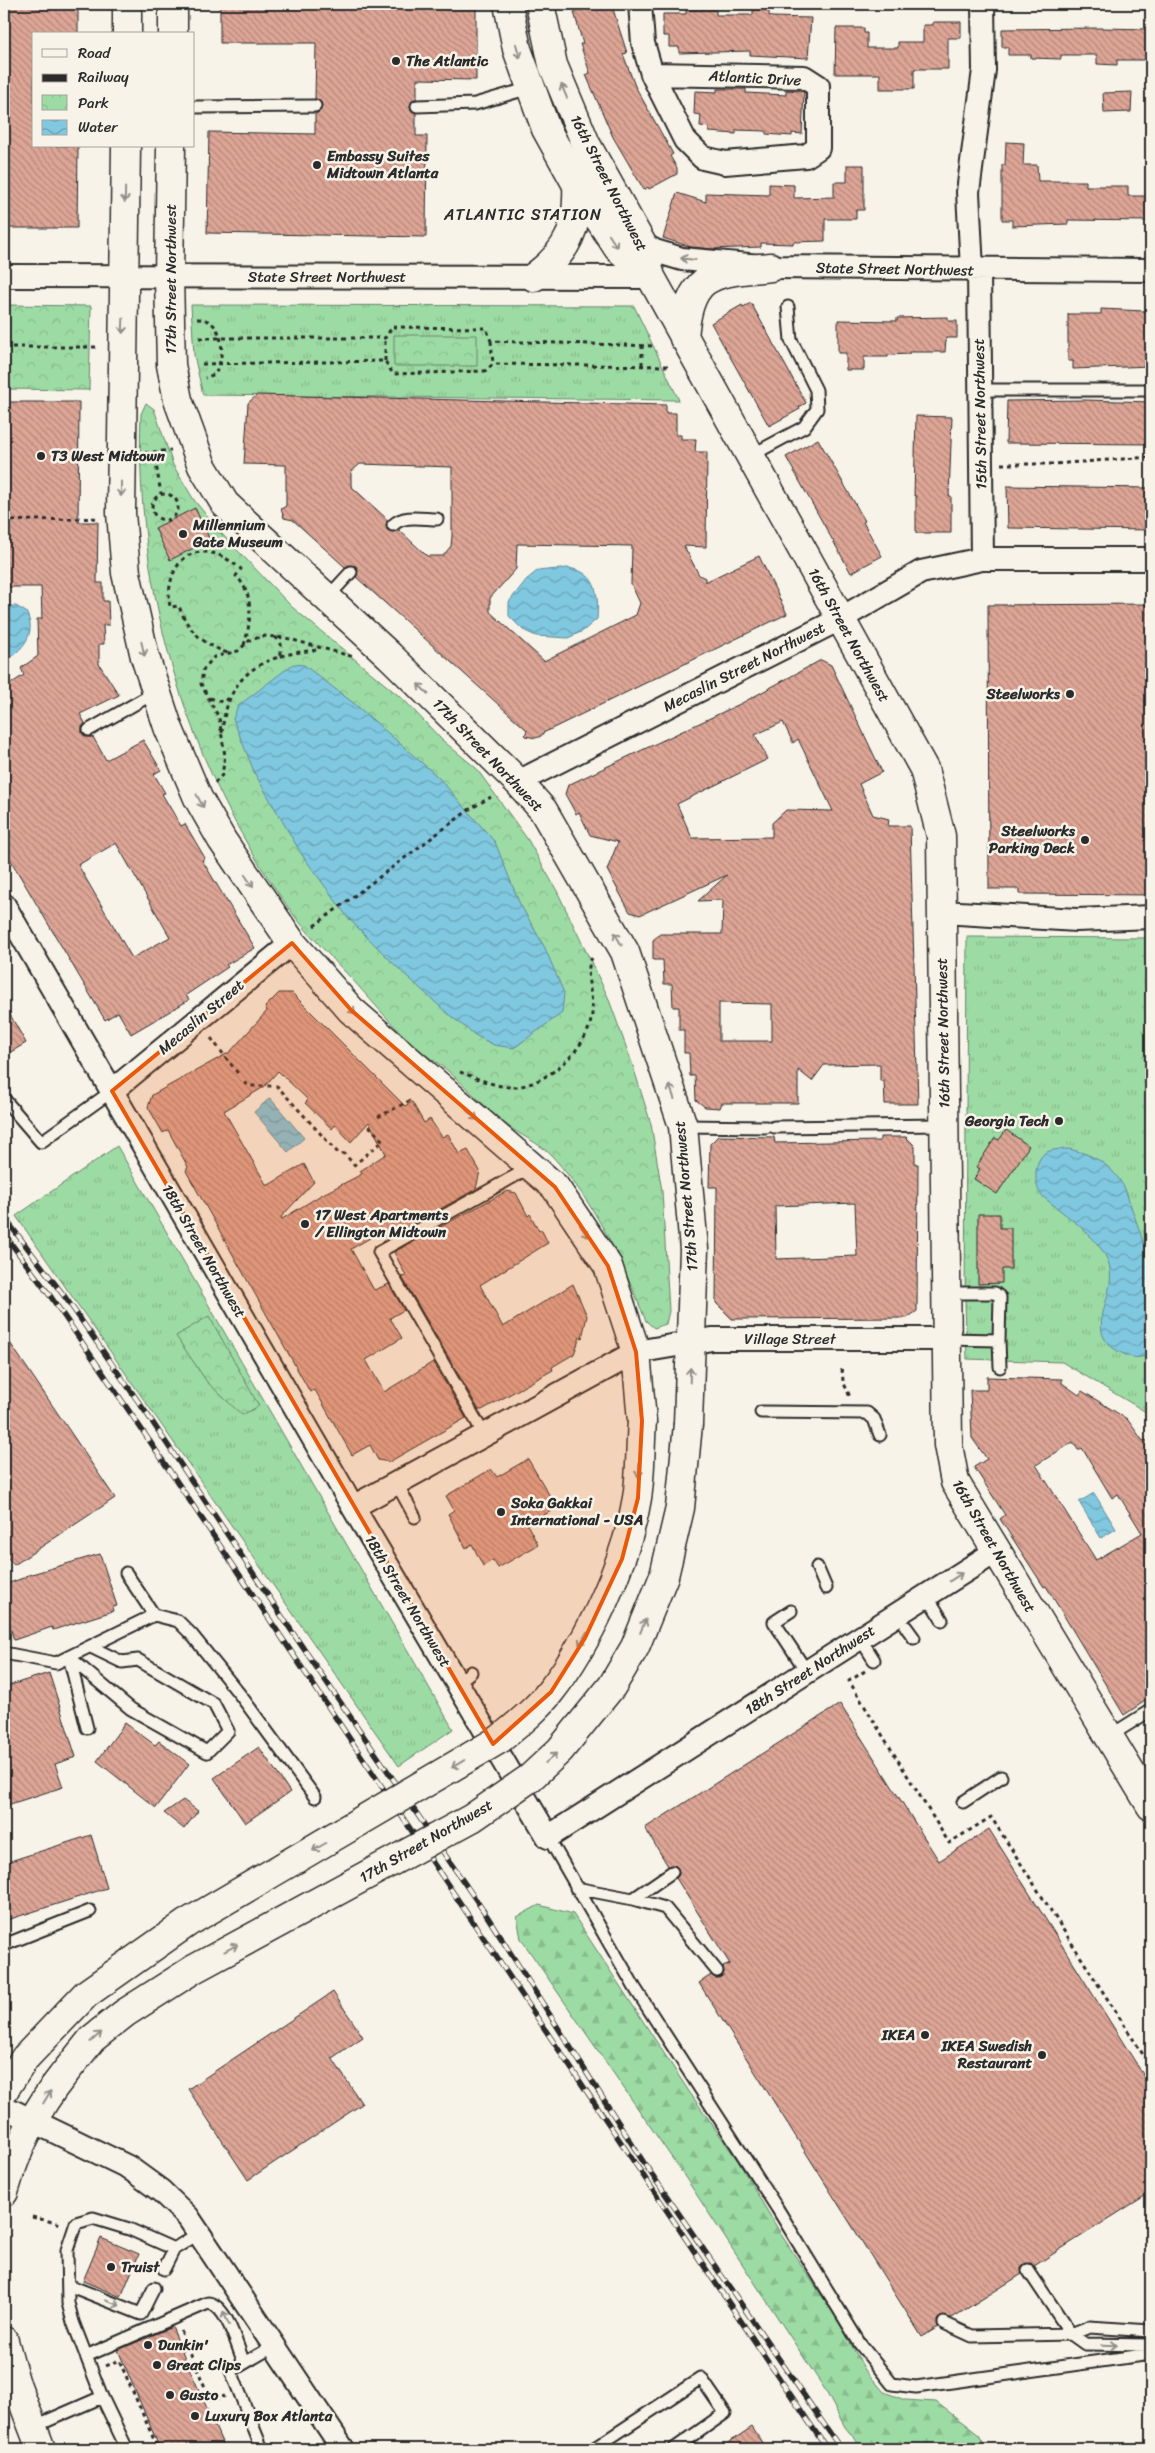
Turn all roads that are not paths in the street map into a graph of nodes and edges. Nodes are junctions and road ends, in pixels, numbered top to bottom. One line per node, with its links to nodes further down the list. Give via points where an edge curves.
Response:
1 (127, 4): 7 (main road)
2 (173, 4): 8 (main road)
3 (508, 4): 10 (main road, 16th Street Northwest, one-way to 10, via 517,49)
4 (540, 4): 17 (main road, 16th Street Northwest, one-way to 4, via 586,144 553,65)
5 (640, 4): 9 (street, Atlantic Drive, via 643,43)
6 (983, 4): 19 (street, 15th Street Northwest, via 984,70 968,192)
7 (127, 32)
8 (173, 32)
9 (652, 74): 9 (street, Atlantic Drive, via 685,140 703,158 725,163 797,157 806,156 818,148 818,86 804,77)
10 (530, 88): 12 (lane, via 475,104); 16 (main road, 16th Street Northwest, via 546,129)
11 (315, 106): 13 (lane)
12 (417, 106)
13 (195, 107)
14 (126, 148): 23 (main road, one-way to 23)
15 (171, 148): 22 (main road, 17th Street Northwest)
16 (577, 185): 24 (main road, via 576,213 567,245); 25 (main road, 16th Street Northwest, one-way to 25, via 618,248)
17 (642, 244): 18 (street, State Street Northwest, one-way to 17, via 682,259); 25 (main road, 16th Street Northwest)
18 (771, 267): 19 (street, State Street Northwest); 27 (main road, via 727,272 708,278 693,295)
19 (975, 270): 20 (street, State Street Northwest); 28 (street, 15th Street Northwest)
20 (1151, 270)
21 (4, 276): 23 (street, State Street Northwest)
22 (169, 276): 23 (street, State Street Northwest); 24 (street, State Street Northwest); 36 (main road, 17th Street Northwest, via 171,365 178,400 202,466 225,504)
23 (125, 277): 38 (main road, one-way to 38, via 122,522 126,573)
24 (534, 277): 25 (street, State Street Northwest)
25 (651, 277): 27 (main road, 16th Street Northwest)
26 (788, 307): 30 (lane, via 791,340 816,390 817,409 804,427)
27 (684, 338): 30 (main road, 16th Street Northwest)
28 (980, 390): 29 (lane); 33 (street, 15th Street Northwest)
29 (1151, 390)
30 (750, 456): 37 (main road, 16th Street Northwest)
31 (437, 519): 32 (lane, via 408,518)
32 (393, 525)
33 (982, 559): 34 (street, Mecaslin Street Northwest); 37 (street, Mecaslin Street Northwest, via 921,572)
34 (1151, 559)
35 (350, 572): 36 (lane)
36 (328, 598): 40 (main road, 17th Street Northwest, one-way to 36)
37 (840, 619): 40 (street, Mecaslin Street Northwest); 42 (main road, 16th Street Northwest, via 924,769 941,836)
38 (156, 692): 39 (lane); 44 (main road, one-way to 44, via 198,798 222,840)
39 (89, 730)
40 (518, 782): 48 (main road, 17th Street Northwest, one-way to 40, via 625,952 543,810)
41 (4, 904): 45 (street, 18th Street Northwest)
42 (942, 912): 43 (street, via 1077,920); 47 (main road, 16th Street Northwest)
43 (1151, 917)
44 (292, 943): 45 (street, Mecaslin Street); 49 (main road, one-way to 49, via 350,1010)
45 (112, 1091): 46 (lane, via 40,1142); 60 (street, 18th Street Northwest)
46 (4, 1099)
47 (944, 1125): 48 (lane); 50 (main road, 16th Street Northwest)
48 (683, 1126): 53 (main road, 17th Street Northwest, via 694,1249)
49 (531, 1167): 54 (main road, one-way to 54, via 555,1187 608,1266); 58 (lane, via 380,1252)
50 (946, 1293): 51 (main road, 16th Street Northwest); 52 (lane, via 995,1293 1000,1297)
51 (946, 1339): 52 (lane); 53 (street, Village Street, via 712,1339); 62 (main road, 16th Street Northwest, via 948,1445 955,1482)
52 (999, 1340): 55 (lane)
53 (691, 1342): 54 (street, Village Street); 94 (main road, 17th Street Northwest, one-way to 53, bridge, via 46,2098 92,2039 132,2008 194,1969 472,1818 530,1778 560,1750 612,1686 635,1647 664,1576 680,1508)
54 (636, 1352): 58 (street, Village Street); 92 (main road, one-way to 92, bridge, via 642,1421 638,1498 622,1559 585,1638 550,1692 500,1739 187,1923 86,1994 25,2058)
55 (1000, 1367)
56 (761, 1412): 57 (lane, via 867,1413 874,1419)
57 (880, 1435)
58 (485, 1436): 59 (street, Village Street)
59 (397, 1484): 60 (street, Village Street); 61 (lane)
60 (353, 1507): 85 (street, 18th Street Northwest, via 464,1678)
61 (415, 1516)
62 (995, 1552): 66 (street, 18th Street Northwest, one-way to 62); 80 (main road, 16th Street Northwest)
63 (817, 1568): 65 (lane)
64 (126, 1573): 68 (lane)
65 (826, 1588)
66 (918, 1602): 69 (lane, via 932,1604); 71 (street, 18th Street Northwest)
67 (791, 1611): 77 (lane, via 774,1622)
68 (154, 1615): 73 (lane); 82 (lane, via 178,1620 192,1635)
69 (942, 1620)
70 (906, 1627): 72 (lane)
71 (860, 1638): 76 (lane); 77 (street, 18th Street Northwest)
72 (914, 1638)
73 (91, 1647): 75 (lane); 75 (lane, via 122,1662 138,1660 214,1704 228,1732 207,1752 131,1709)
74 (4, 1653): 75 (lane, via 56,1663)
75 (69, 1657): 79 (lane)
76 (872, 1664)
77 (807, 1672): 85 (street, 18th Street Northwest)
78 (1151, 1710): 80 (lane)
79 (87, 1728)
80 (1108, 1736): 84 (main road, 16th Street Northwest)
81 (1001, 1777): 83 (lane)
82 (315, 1797)
83 (963, 1802)
84 (1151, 1806)
85 (548, 1837): 87 (lane)
86 (672, 1872): 88 (lane)
87 (576, 1888): 88 (lane); 108 (lane, via 635,1988 772,2200 860,2344 892,2384 916,2387)
88 (633, 1899): 91 (lane, via 665,1908)
89 (90, 1911): 90 (lane)
90 (4, 1945)
91 (717, 1971)
92 (4, 2090)
93 (4, 2107): 94 (street)
94 (33, 2123): 95 (main road, 17th Street Northwest, via 16,2155); 96 (street, via 128,2167 160,2190 188,2217)
95 (4, 2192)
96 (199, 2233): 97 (lane); 107 (street)
97 (174, 2249): 98 (lane); 100 (lane, via 129,2229 92,2218 76,2224 67,2250)
98 (164, 2268)
99 (1028, 2270): 104 (lane)
100 (68, 2285): 101 (lane, one-way to 101, via 141,2314); 109 (lane, via 68,2303)
101 (154, 2288)
102 (944, 2324): 104 (lane, via 972,2336)
103 (1151, 2331): 104 (lane, via 1089,2327)
104 (1071, 2334): 106 (lane, one-way to 106, via 1085,2344)
105 (4, 2341): 112 (main road, via 14,2381)
106 (1151, 2345)
107 (274, 2346): 110 (lane); 115 (street)
108 (1151, 2354)
109 (86, 2356): 110 (lane, one-way to 109, via 223,2312 215,2304 208,2303); 111 (lane)
110 (244, 2363): 114 (lane, via 231,2371)
111 (102, 2397): 112 (lane); 113 (lane)
112 (37, 2438)
113 (126, 2449)
114 (262, 2449)
115 (343, 2449)
116 (593, 2449): 117 (lane, via 701,2378 725,2413)
117 (674, 2449)

